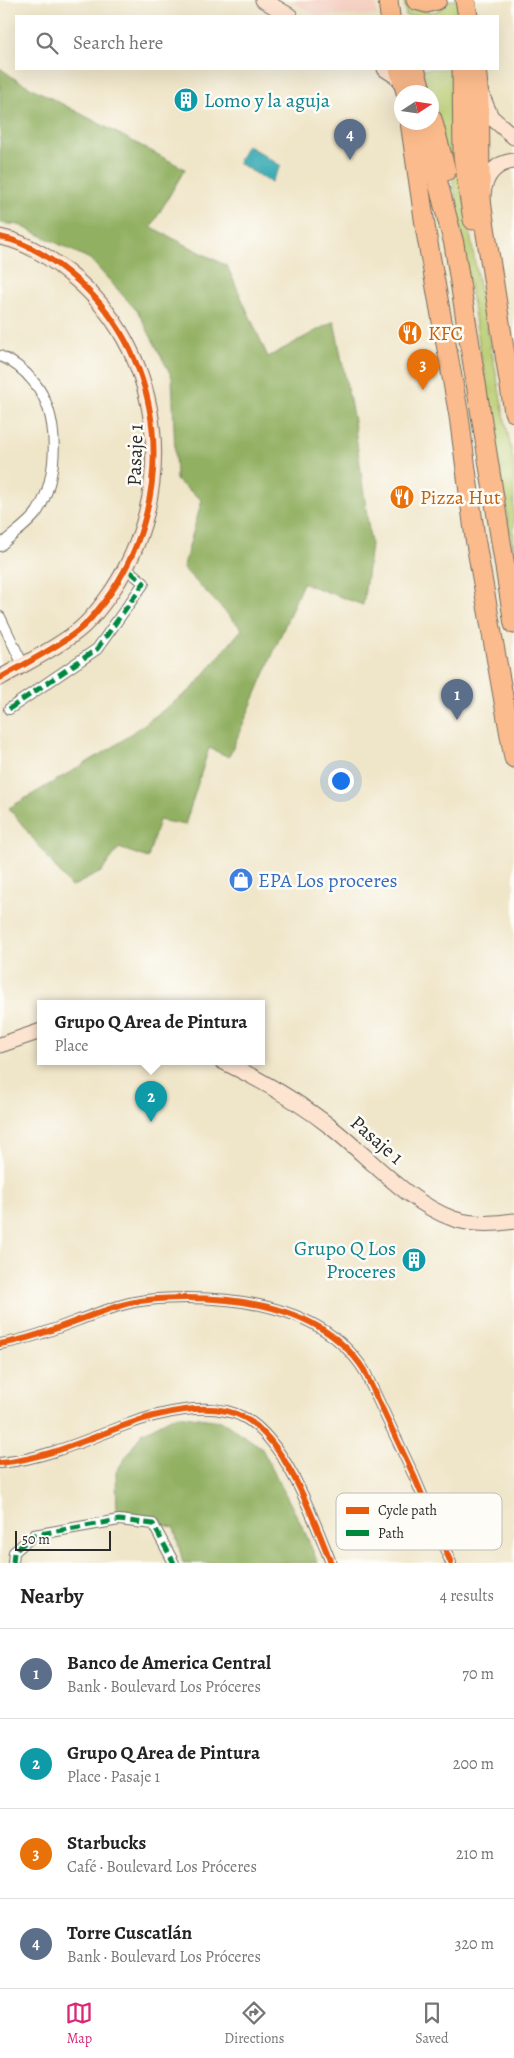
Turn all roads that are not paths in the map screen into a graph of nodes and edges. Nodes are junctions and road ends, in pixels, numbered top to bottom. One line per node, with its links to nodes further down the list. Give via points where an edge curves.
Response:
1 (263, 0): 5 (street)
2 (416, 0): 3 (highway)
3 (437, 0)
4 (465, 0): 6 (highway)
5 (288, 15)
6 (468, 15)
7 (387, 70): 10 (street)
8 (462, 70): 19 (highway, via 465,182)
9 (477, 76): 14 (street, via 491,117); 16 (highway)
10 (405, 81)
11 (411, 130): 23 (highway, via 459,416)
12 (420, 130): 18 (highway, via 433,164)
13 (435, 130): 18 (highway, via 448,177)
14 (514, 137)
15 (514, 161): 16 (street, via 491,172 484,187)
16 (482, 208): 19 (highway)
17 (0, 237): 25 (street, Pasaje 1, via 34,249 87,289 117,326 142,376 153,418 152,476 143,524)
18 (454, 244): 22 (highway)
19 (500, 328): 21 (highway)
20 (0, 356): 24 (street, via 17,366 41,394 50,421 54,458 51,482 36,513)
21 (514, 412)
22 (492, 493): 23 (highway); 27 (highway)
23 (475, 538): 31 (highway)
24 (0, 546)
25 (126, 568): 28 (street, Pasaje 1, via 102,604 80,629); 30 (street, via 144,583 97,649)
26 (0, 617): 28 (street)
27 (514, 624)
28 (22, 665): 29 (street, Pasaje 1)
29 (0, 678)
30 (10, 708)
31 (514, 758)
32 (37, 1032): 33 (street)
33 (0, 1045)
34 (230, 1065): 35 (street, Pasaje 1, via 282,1093 332,1128 404,1190 442,1213 454,1219 486,1223)
35 (514, 1221)
36 (0, 1344): 38 (street, via 46,1332 124,1304 168,1298 233,1300 296,1315 342,1342 355,1356)
37 (0, 1463): 42 (street, via 36,1457 140,1420 185,1409 229,1412 260,1428 277,1448 316,1525)
38 (421, 1493)
39 (445, 1550): 43 (street)
40 (12, 1563): 41 (street, via 14,1552 34,1535 119,1520 153,1524)
41 (174, 1563)
42 (331, 1563)
43 (451, 1563)

